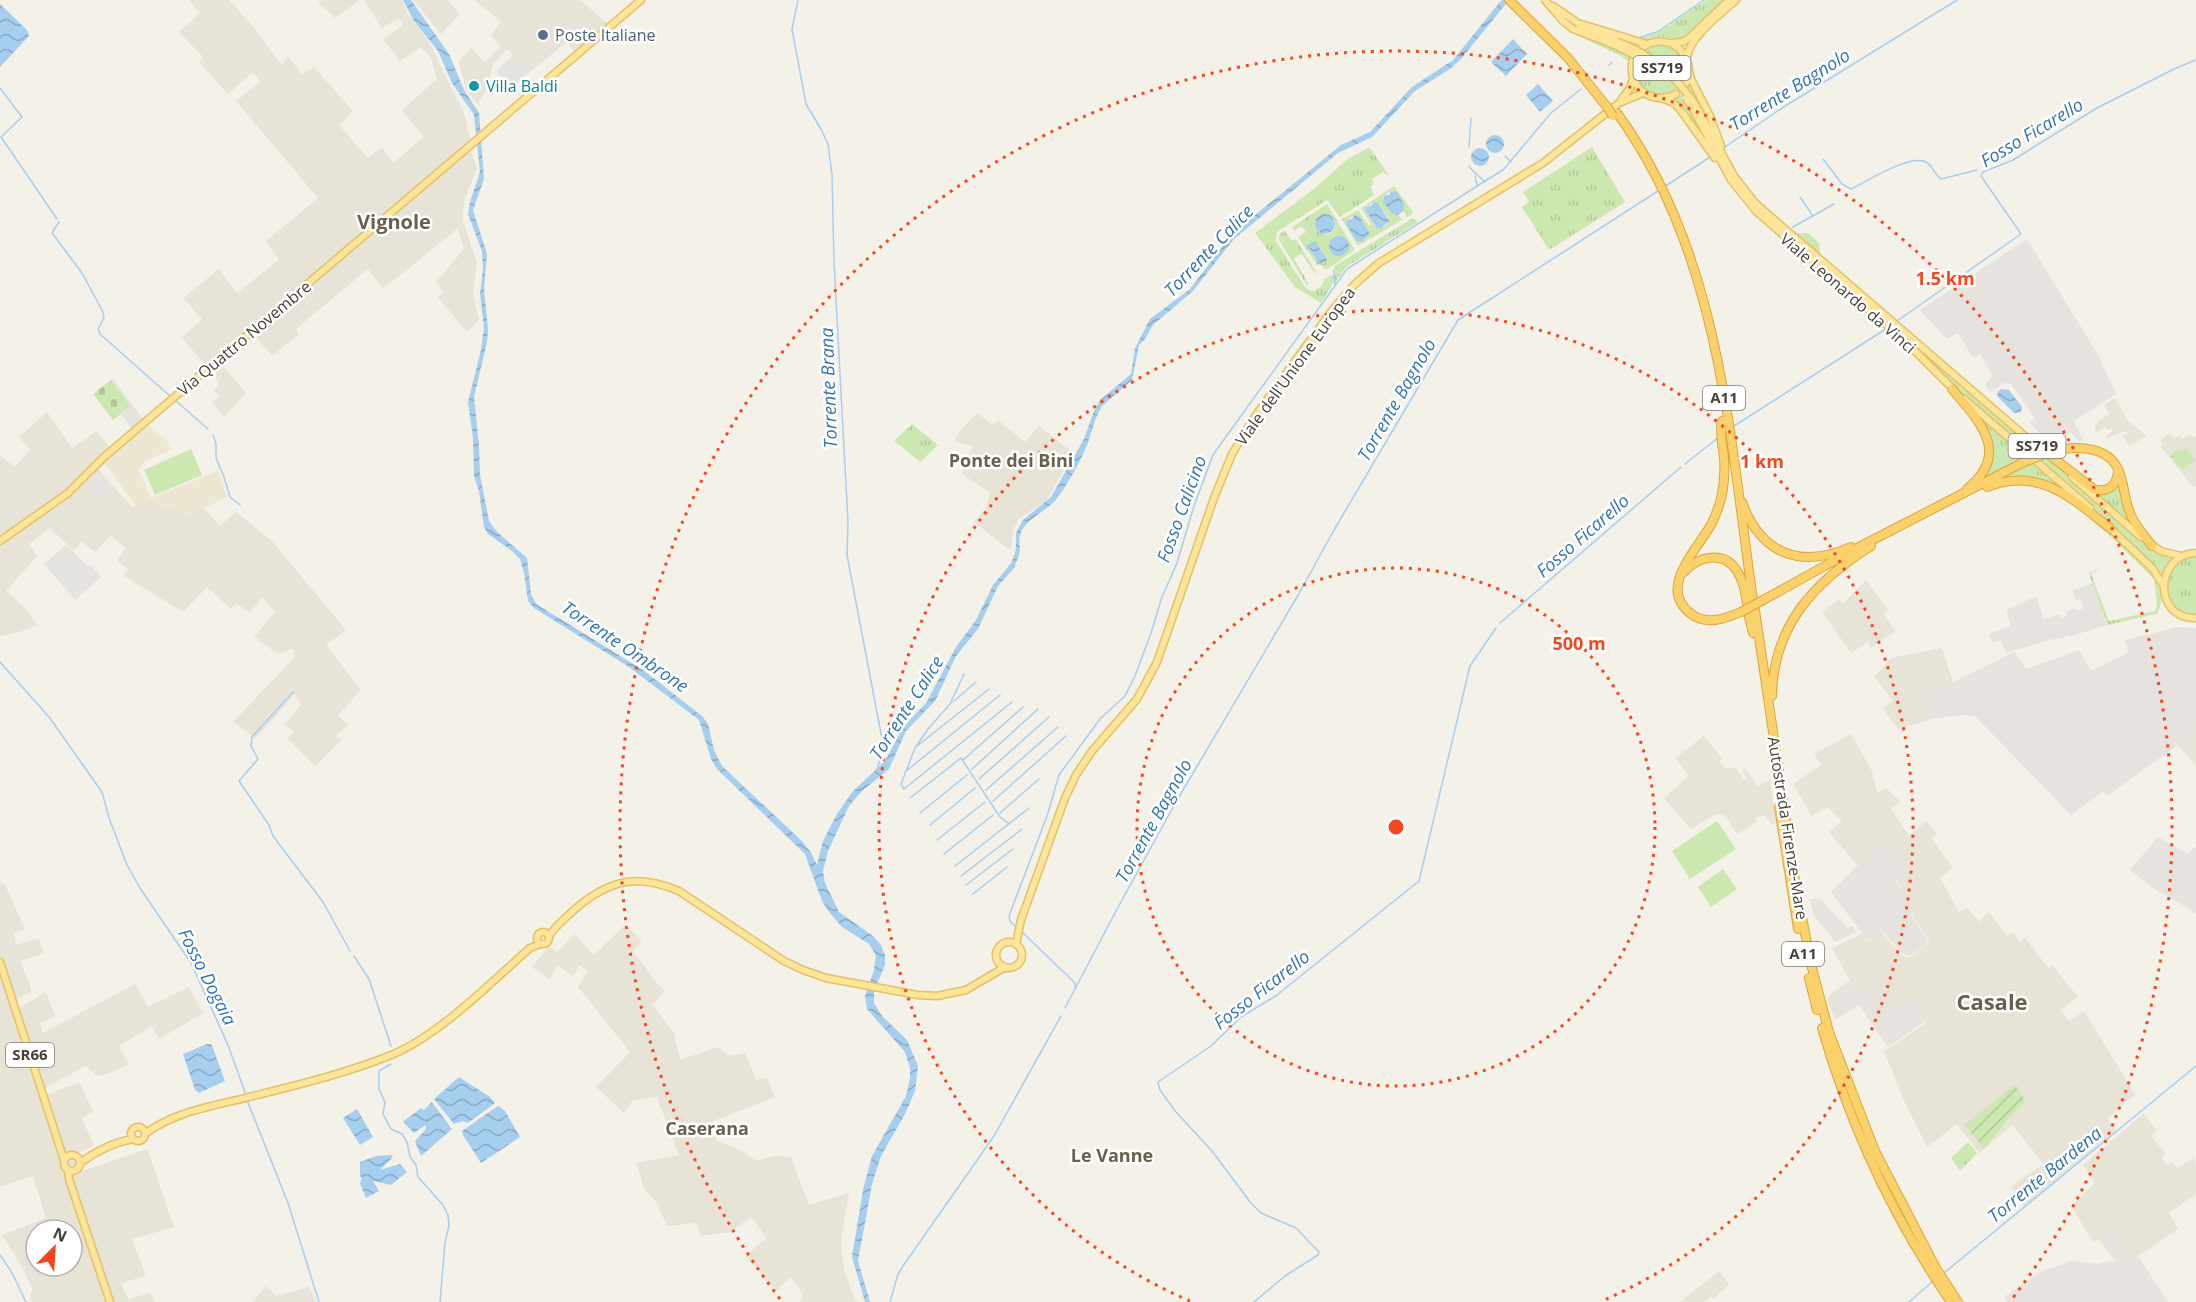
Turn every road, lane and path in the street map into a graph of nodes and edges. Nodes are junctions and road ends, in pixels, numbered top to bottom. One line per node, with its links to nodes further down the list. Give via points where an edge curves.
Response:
1 (641, 0): 31 (main road, Via Quattro Novembre, via 104,457 68,493)
2 (1729, 0): 8 (main road, via 1688,39)
3 (1736, 0): 13 (main road, via 1691,43)
4 (1515, 2): 22 (highway, Autostrada Firenze-Mare / A11, bridge, via 1615,114)
5 (1549, 2): 6 (main road, SS719); 9 (main road, SS719, via 1575,26); 10 (main road, via 1578,22)
6 (1563, 21): 7 (main road); 9 (main road, SS719, via 1585,34)
7 (1572, 32)
8 (1671, 43): 10 (main road); 13 (main road)
9 (1618, 44): 21 (main road, SS719, bridge, via 1643,53 1681,86)
10 (1647, 44): 11 (main road)
11 (1640, 49)
12 (1633, 59): 15 (main road, Viale dell'Unione Europea)
13 (1687, 59): 14 (main road)
14 (1689, 71): 16 (main road); 21 (main road)
15 (1633, 78): 17 (main road); 20 (main road, Viale dell'Unione Europea)
16 (1685, 85)
17 (1643, 93): 19 (main road); 20 (main road, Viale dell'Unione Europea)
18 (1676, 94): 19 (main road)
19 (1661, 98): 21 (main road, via 1679,108)
20 (1619, 103): 42 (main road, Viale dell'Unione Europea, via 1543,163 1372,268 1325,320 1256,415 1223,474 1157,662 1130,707 1085,759 1071,785)
21 (1714, 144): 23 (main road, Viale Leonardo da Vinci / SS719, via 1724,170 1763,218 1906,342); 25 (main road, Viale Leonardo da Vinci / SS719, via 1742,188 1763,211)
22 (1665, 203): 24 (highway, Autostrada Firenze-Mare / A11, via 1698,297); 26 (highway, Autostrada Firenze-Mare / A11, via 1693,263 1705,301)
23 (1952, 389): 28 (highway, via 1981,423 1989,447 1983,472); 29 (main road, Viale Leonardo da Vinci / SS719)
24 (1722, 421): 35 (highway, via 1721,499 1713,521 1684,566); 37 (highway, Autostrada Firenze-Mare / A11)
25 (2031, 441): 27 (highway, via 2095,490 2109,489 2118,478); 32 (main road, Viale Leonardo da Vinci / SS719)
26 (1733, 461): 30 (highway, via 1742,503 1751,523 1765,540 1784,553 1820,557); 37 (highway, Autostrada Firenze-Mare / A11)
27 (2118, 469): 28 (highway, bridge, via 2110,459 2091,450 2050,452); 32 (highway, via 2129,512)
28 (1954, 499): 29 (highway, via 1993,484 2034,482 2073,498); 30 (highway)
29 (2111, 529): 36 (main road, Viale Leonardo da Vinci / SS719, via 2153,568)
30 (1887, 534): 37 (highway, bridge); 39 (highway, via 1821,583 1796,614 1779,650 1772,686)
31 (0, 541)
32 (2152, 546): 34 (main road, Viale Leonardo da Vinci / SS719)
33 (2196, 553): 34 (main road, Viale Leonardo da Vinci / SS719)
34 (2181, 556): 36 (main road, via 2168,569)
35 (1678, 585): 37 (highway, via 1681,603 1700,619 1720,620); 37 (highway, via 1692,564 1717,557 1738,572)
36 (2164, 587): 38 (main road, Viale Leonardo da Vinci / SS719, via 2166,599 2175,612)
37 (1749, 608): 39 (highway, Autostrada Firenze-Mare / A11); 52 (highway, Autostrada Firenze-Mare / A11, via 1791,889 1814,1000 1869,1159 1898,1215)
38 (2196, 618)
39 (1772, 728): 52 (highway, Autostrada Firenze-Mare / A11, via 1806,944 1829,1032 1875,1151)
40 (547, 934): 41 (main road, via 547,942); 41 (main road, via 539,932); 46 (main road, Viale dell'Unione Europea, via 606,888 630,881 650,881 679,891 795,966 820,976 928,996 973,987)
41 (538, 942): 47 (main road, via 406,1049 356,1068 198,1110)
42 (1013, 944): 43 (main road, Viale dell'Unione Europea, via 999,947); 45 (main road, Viale dell'Unione Europea, via 1022,952 1021,960 1015,966)
43 (998, 961): 45 (main road); 46 (main road, Viale dell'Unione Europea)
44 (0, 962): 49 (main road, SR66, via 60,1149)
45 (1005, 967): 46 (main road, Viale dell'Unione Europea)
46 (990, 975)
47 (144, 1132): 48 (main road, via 136,1128); 48 (main road, via 141,1140)
48 (132, 1136): 50 (main road)
49 (67, 1157): 50 (main road, SR66); 51 (main road, via 64,1166)
50 (79, 1160): 51 (main road, via 78,1168)
51 (70, 1170): 54 (main road, via 71,1184)
52 (1934, 1271): 53 (highway, Autostrada Firenze-Mare / A11)
53 (1943, 1286): 55 (highway, Autostrada Firenze-Mare / A11); 56 (highway, Autostrada Firenze-Mare / A11)
54 (110, 1302)
55 (1951, 1302)
56 (1958, 1302)

